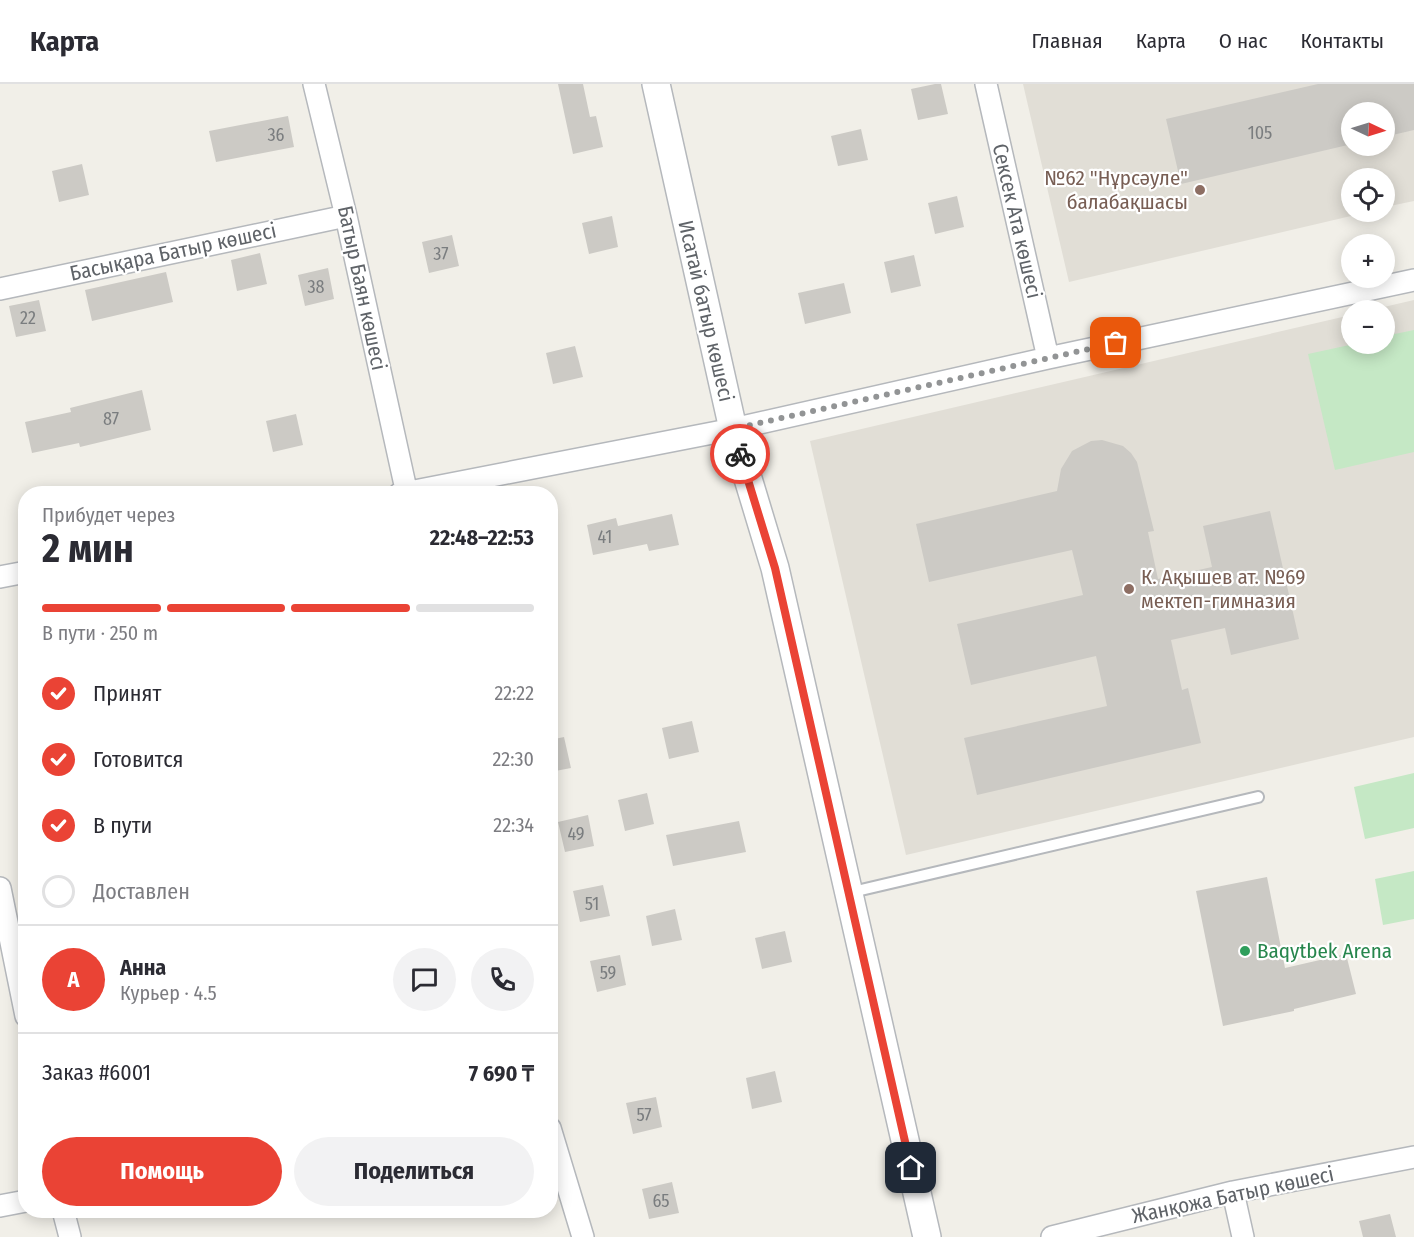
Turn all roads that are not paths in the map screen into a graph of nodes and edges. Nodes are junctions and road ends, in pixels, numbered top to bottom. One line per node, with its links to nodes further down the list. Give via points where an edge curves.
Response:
1 (314, 84): 4 (street, Батыр Баян көшесі)
2 (656, 84): 8 (street, Исатай батыр көшесі)
3 (986, 84): 7 (street, Сексек Ата көшесі)
4 (346, 216): 6 (street, Басықара Батыр көшесі); 9 (street, Батыр Баян көшесі)
5 (1414, 280): 7 (street)
6 (0, 289)
7 (1047, 358): 8 (street)
8 (733, 429): 10 (street); 15 (street, Исатай батыр көшесі, via 775,568)
9 (403, 486)
10 (440, 486)
11 (18, 574): 12 (street)
12 (0, 577)
13 (1258, 796): 15 (lane)
14 (0, 888): 16 (street)
15 (848, 893): 26 (street, Исатай батыр көшесі)
16 (12, 926): 17 (street)
17 (18, 965)
18 (558, 1154): 25 (street)
19 (1414, 1157): 20 (street, Жанқожа Батыр көшесі)
20 (1233, 1192): 27 (street, Жанқожа Батыр көшесі); 28 (street)
21 (18, 1203): 22 (street)
22 (0, 1206)
23 (65, 1218): 24 (street)
24 (70, 1237)
25 (583, 1237)
26 (927, 1237)
27 (1052, 1237)
28 (1243, 1237)

